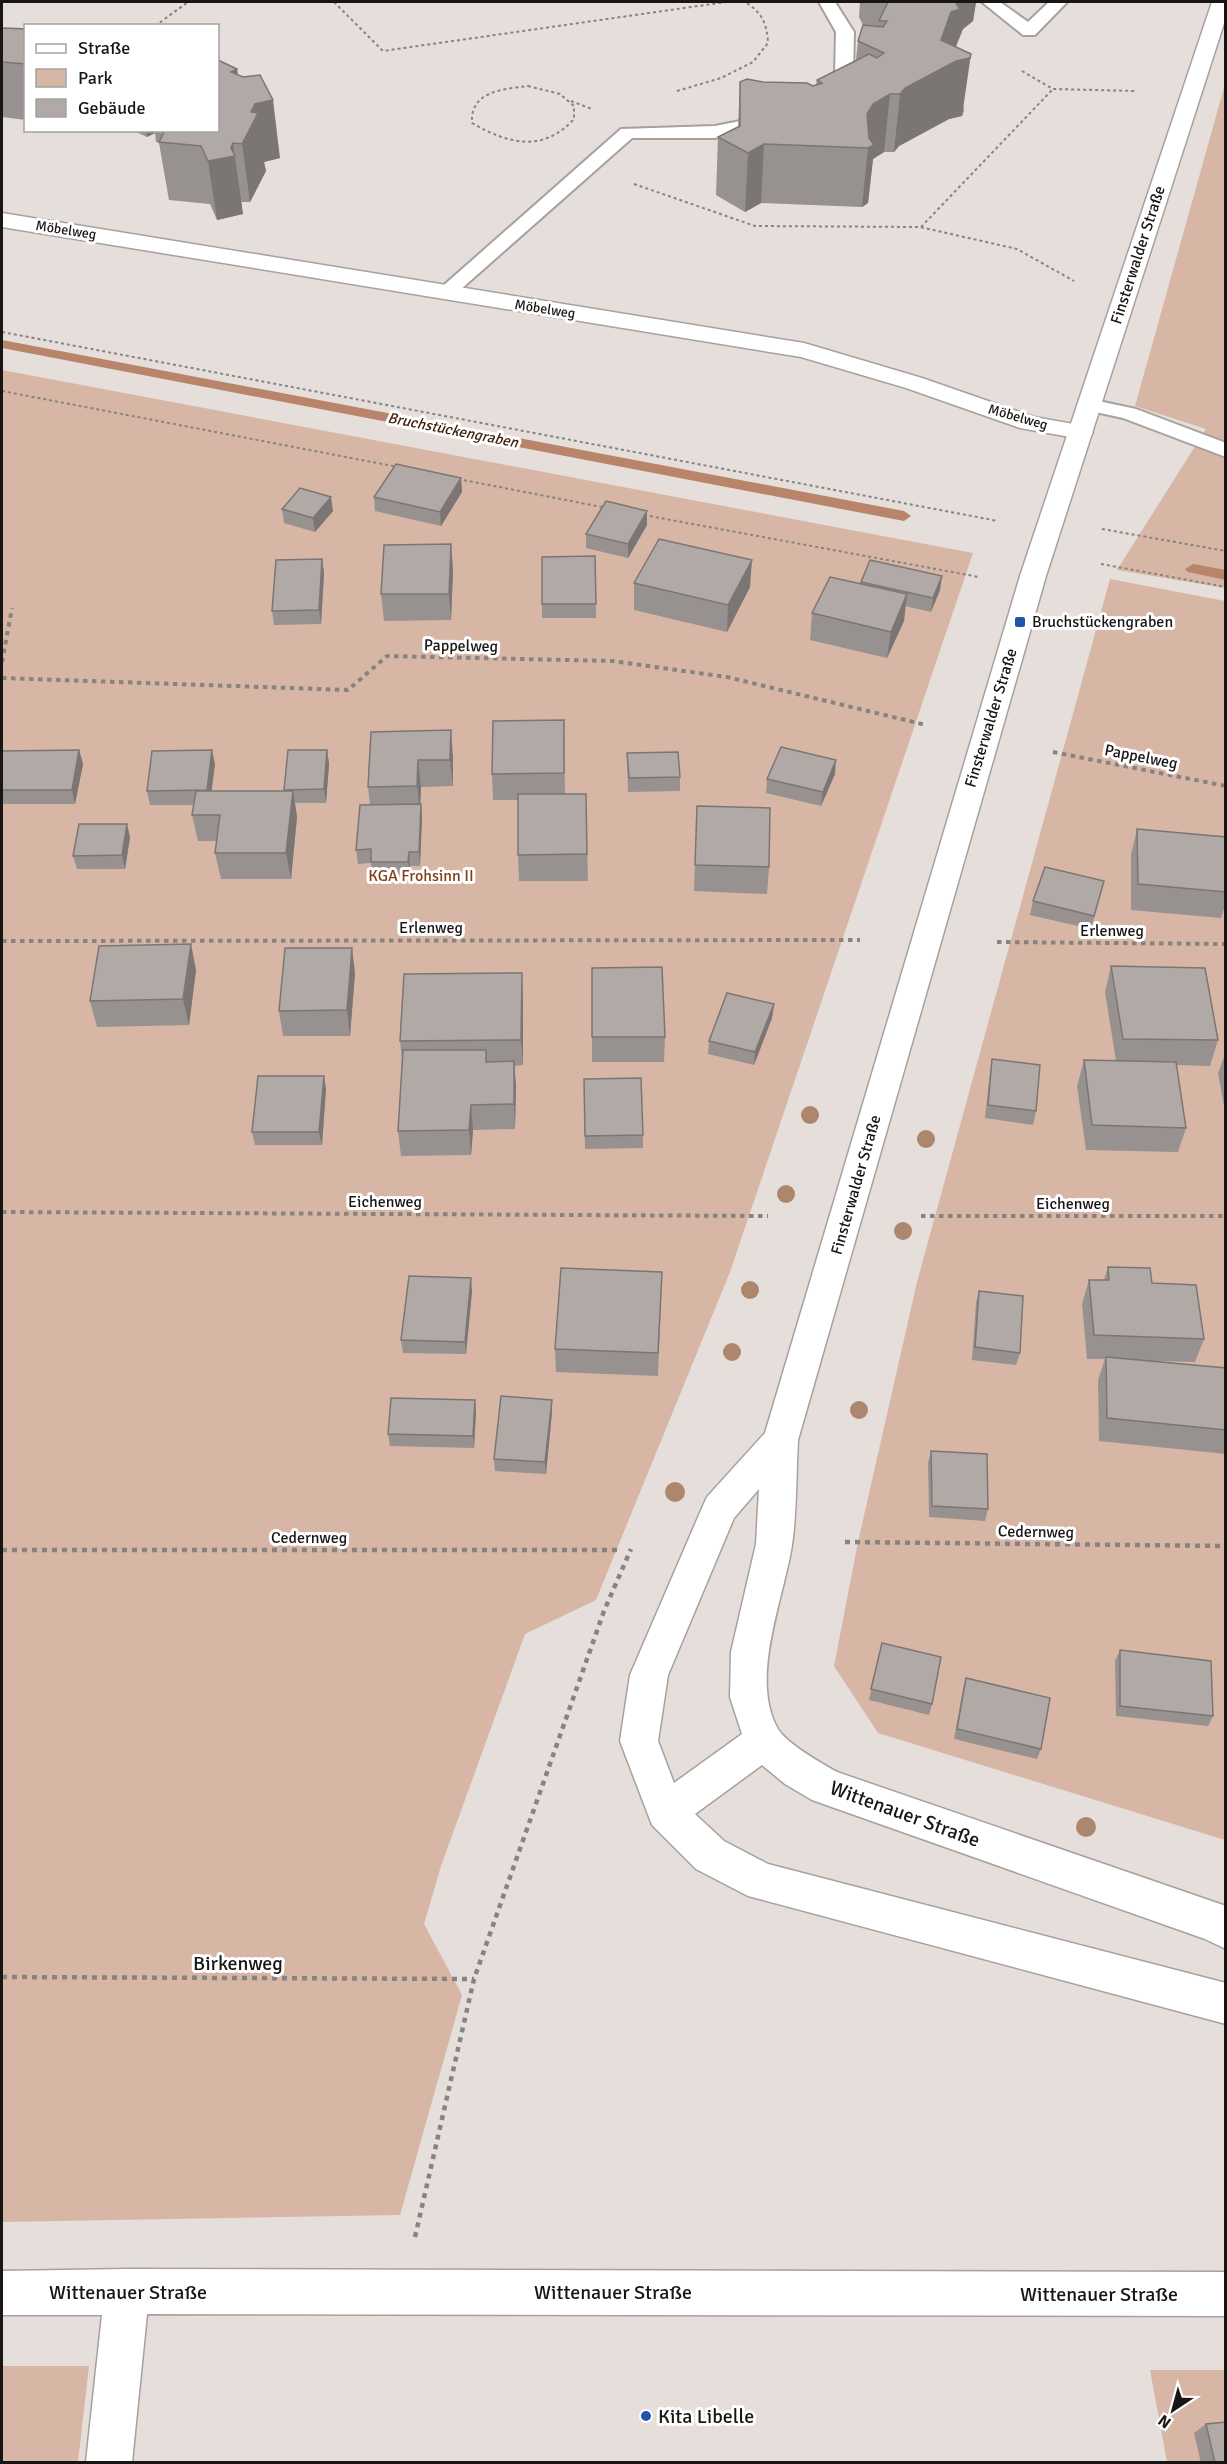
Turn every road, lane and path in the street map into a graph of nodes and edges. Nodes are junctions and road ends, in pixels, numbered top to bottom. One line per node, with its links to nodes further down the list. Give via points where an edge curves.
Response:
1 (188, 2): 9 (path)
2 (334, 2): 3 (path, via 383,51)
3 (726, 2)
4 (745, 2): 14 (path, via 756,6 767,21 768,43 753,62 721,78)
5 (827, 2): 15 (lane, via 845,32 844,75 802,114 715,132 627,133)
6 (990, 2): 10 (lane)
7 (1058, 2): 10 (lane)
8 (1222, 2): 22 (street, Finsterwalder Straße)
9 (158, 24)
10 (1029, 32): 11 (path, via 1000,59)
11 (1053, 89): 13 (path); 17 (path)
12 (495, 91): 12 (path, via 528,86 553,91 571,101 576,118 570,127 544,139 510,141 493,137 472,123 470,115 473,105)
13 (1136, 91)
14 (667, 94)
15 (587, 168): 17 (path, via 755,226); 19 (lane)
16 (2, 220): 19 (street, Möbelweg)
17 (920, 227): 18 (path, via 1017,249)
18 (1074, 281)
19 (445, 293): 22 (street, Möbelweg, via 804,350 1029,423)
20 (2, 332): 28 (path)
21 (2, 391): 24 (path)
22 (1085, 419): 23 (lane, via 1128,413); 48 (street, Finsterwalder Straße, via 985,736)
23 (1226, 452)
24 (409, 470)
25 (455, 478): 26 (path)
26 (618, 510)
27 (641, 515): 32 (path)
28 (998, 522)
29 (1102, 529): 30 (path)
30 (1226, 551)
31 (1101, 564): 33 (path)
32 (979, 577)
33 (1226, 587)
34 (12, 608): 35 (path)
35 (2, 662)
36 (2, 678): 37 (path, Pappelweg, via 348,690 387,656 612,661 727,677)
37 (926, 725)
38 (1053, 752): 39 (path, Pappelweg)
39 (1226, 786)
40 (860, 940): 41 (path, Erlenweg)
41 (2, 941)
42 (998, 942): 43 (path, Erlenweg)
43 (1226, 944)
44 (2, 1212): 45 (path, Eichenweg)
45 (768, 1216)
46 (921, 1216): 47 (path, Eichenweg)
47 (1226, 1216)
48 (780, 1440): 54 (street, Finsterwalder Straße, via 774,1544 750,1652 750,1697); 55 (street, Finsterwalder Straße, via 720,1508 649,1675 639,1741)
49 (845, 1542): 50 (path, Cedernweg)
50 (1226, 1546)
51 (631, 1549): 58 (path, via 604,1611)
52 (2, 1550): 53 (path, Cedernweg)
53 (617, 1550)
54 (763, 1741): 55 (street); 56 (street, Wittenauer Straße, via 826,1787)
55 (666, 1812): 59 (street, via 710,1855 762,1882)
56 (1226, 1929)
57 (2, 1977): 58 (path, Birkenweg)
58 (474, 1980): 61 (path)
59 (1226, 2004)
60 (127, 2291): 61 (street, Wittenauer Straße); 62 (street, Wittenauer Straße); 64 (street)
61 (403, 2291): 63 (street, Wittenauer Straße)
62 (2, 2294)
63 (1226, 2294)
64 (109, 2463)

